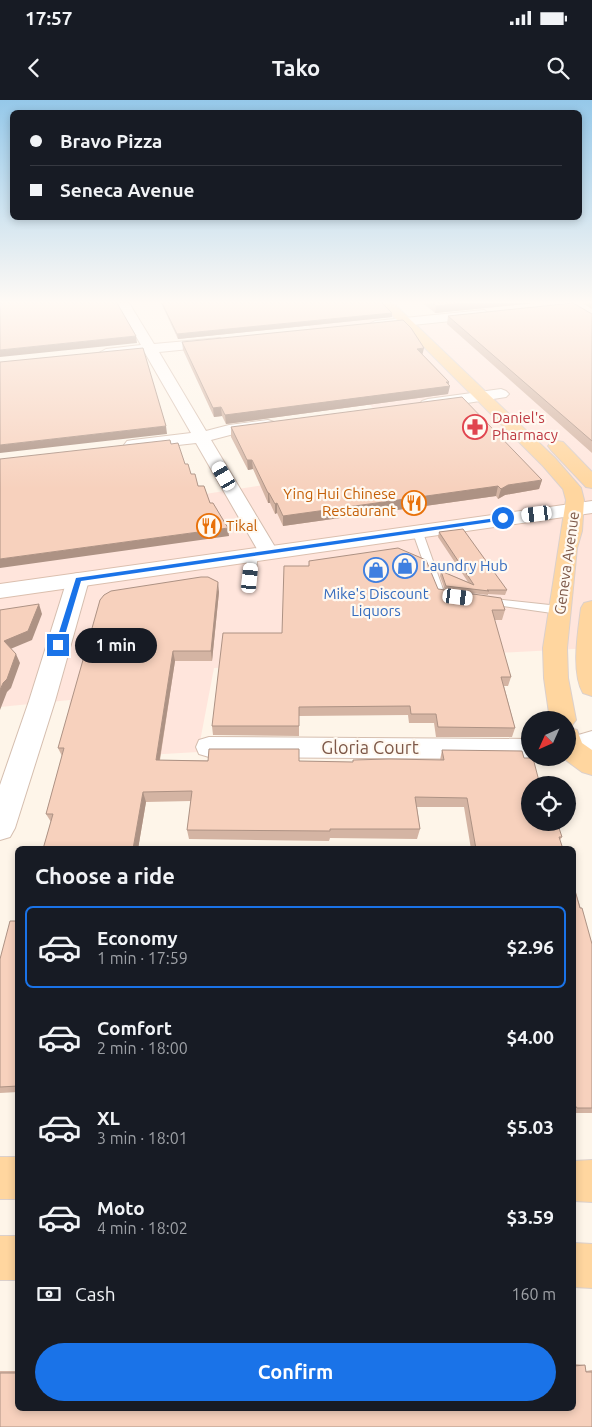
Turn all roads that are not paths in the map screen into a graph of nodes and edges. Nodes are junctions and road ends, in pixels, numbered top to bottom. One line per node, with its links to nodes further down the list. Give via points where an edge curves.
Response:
1 (160, 365): 8 (street)
2 (459, 365): 4 (main road, Geneva Avenue)
3 (464, 365): 4 (main road, Geneva Avenue)
4 (482, 383): 5 (street); 6 (street); 11 (main road, Geneva Avenue, via 561,474 572,489 575,500)
5 (501, 394): 10 (main road)
6 (411, 406)
7 (286, 422): 8 (street)
8 (202, 436): 9 (street); 13 (street)
9 (115, 447)
10 (592, 483)
11 (584, 508): 12 (street); 18 (main road, Geneva Avenue, via 567,548)
12 (417, 530): 13 (street); 18 (lane, via 440,595)
13 (260, 553): 14 (street); 15 (lane)
14 (78, 580): 16 (street); 25 (street)
15 (249, 586)
16 (0, 591)
17 (592, 608): 19 (main road, Geneva Avenue, via 588,648)
18 (559, 610): 20 (main road, Geneva Avenue, via 555,648)
19 (591, 677)
20 (562, 711)
21 (576, 746): 24 (main road)
22 (209, 747): 23 (street, Gloria Court)
23 (521, 749)
24 (592, 764)
25 (0, 828)
26 (0, 1178): 27 (main road)
27 (15, 1178)
28 (576, 1181): 29 (main road)
29 (592, 1181)
30 (0, 1258): 31 (main road)
31 (15, 1258)
32 (576, 1265): 33 (main road)
33 (592, 1266)

